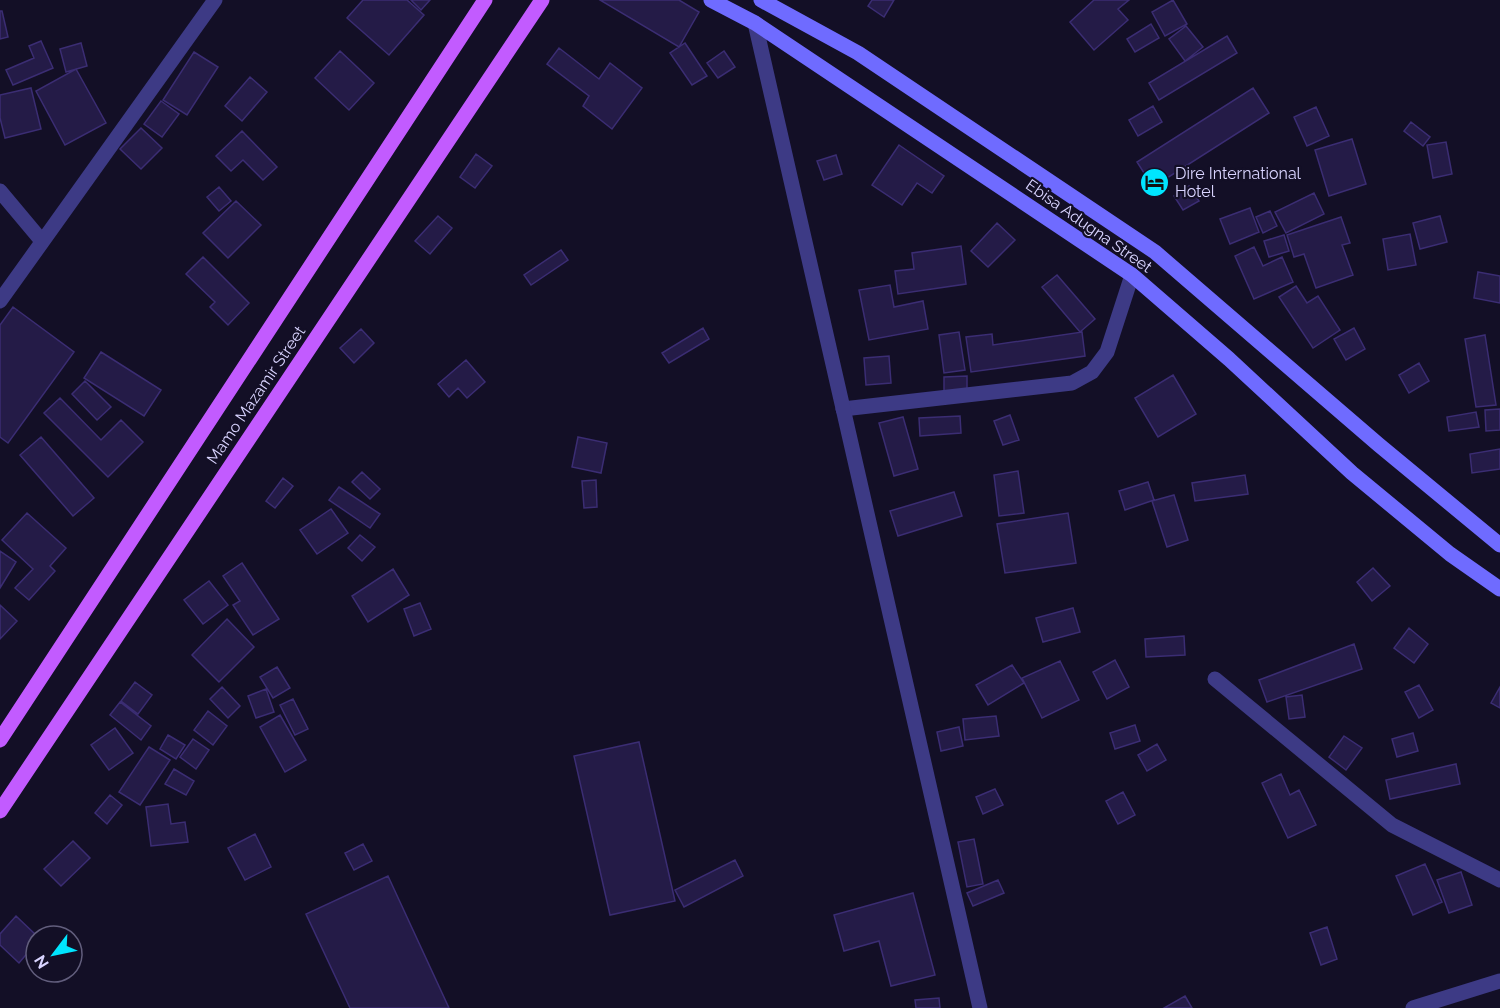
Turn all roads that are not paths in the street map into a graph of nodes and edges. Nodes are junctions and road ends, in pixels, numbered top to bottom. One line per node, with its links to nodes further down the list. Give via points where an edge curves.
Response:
1 (215, 0): 8 (street)
2 (485, 0): 15 (main road, Mamo Mazamir Street)
3 (542, 0): 16 (main road, Mamo Mazamir Street)
4 (711, 0): 6 (main road, Ebisa Adugna Street)
5 (761, 0): 12 (main road, Ebisa Adugna Street, via 858,53 1155,252)
6 (755, 23): 9 (main road, Ebisa Adugna Street); 11 (street)
7 (0, 191): 8 (street)
8 (41, 240): 10 (street)
9 (1132, 275): 11 (street, via 1107,352 1092,372 1072,383); 13 (main road, Ebisa Adugna Street, via 1352,472 1450,554)
10 (2, 293)
11 (843, 409): 19 (street)
12 (1500, 545)
13 (1500, 589)
14 (1215, 679): 17 (street, via 1392,825)
15 (0, 740)
16 (0, 811)
17 (1500, 880)
18 (1500, 981): 20 (street)
19 (980, 1008)
20 (1413, 1008)

